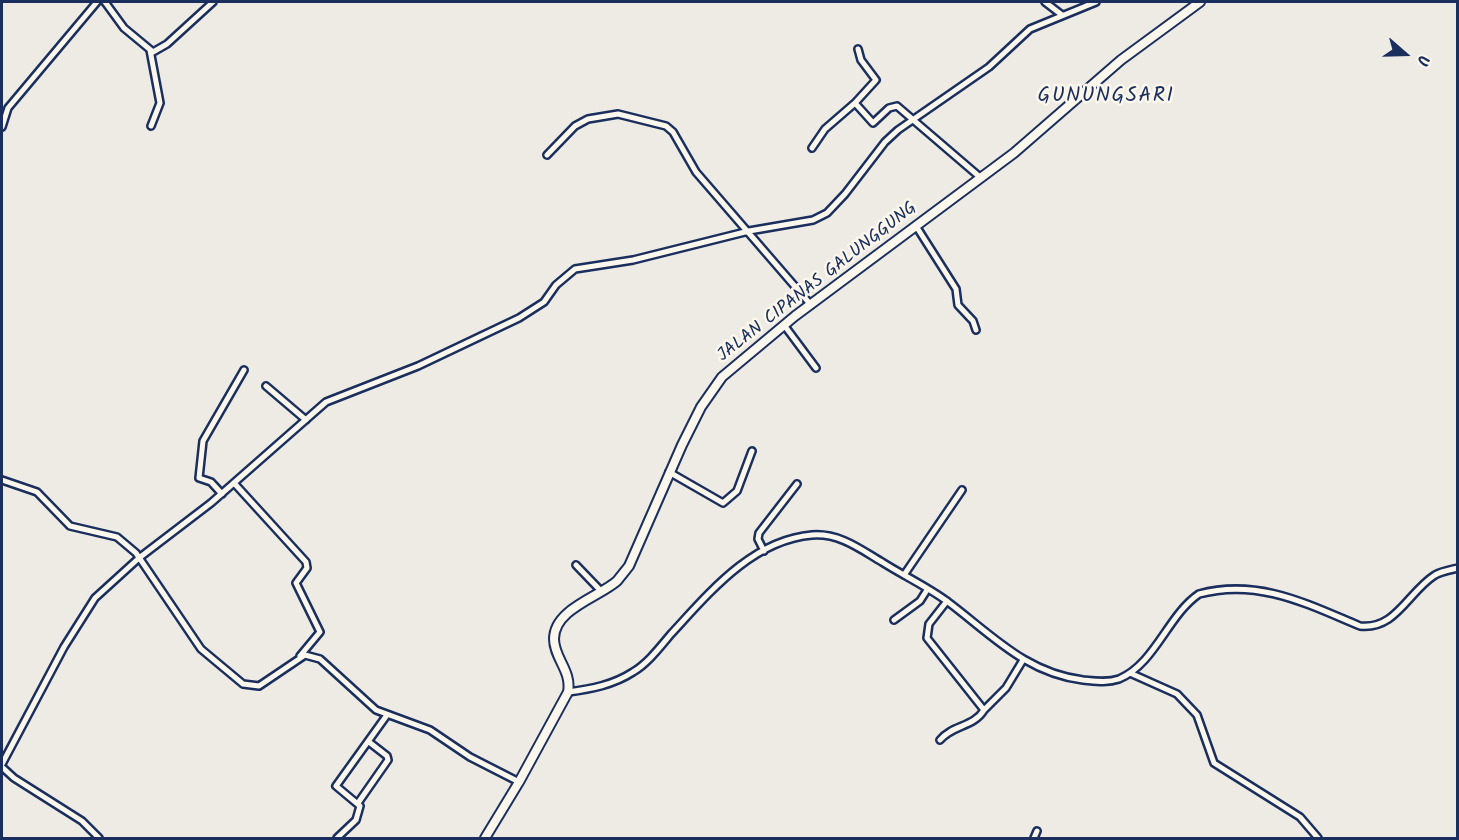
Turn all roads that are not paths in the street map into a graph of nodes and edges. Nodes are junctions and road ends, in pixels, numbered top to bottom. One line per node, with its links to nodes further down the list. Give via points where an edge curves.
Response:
1 (97, 2): 13 (street, via 8,108)
2 (105, 2): 9 (street, via 124,28)
3 (213, 2): 9 (street, via 167,44)
4 (1045, 2): 7 (street)
5 (1096, 2): 7 (street)
6 (1200, 2): 16 (street, JALAN CIPANAS GALUNGGUNG, via 1121,60)
7 (1062, 15): 11 (street, via 1030,29 989,67)
8 (858, 49): 10 (street, via 876,81)
9 (150, 50): 12 (street, via 160,103)
10 (855, 103): 11 (street, via 873,123 894,106); 14 (street, via 825,129)
11 (914, 119): 16 (street); 18 (street, via 885,142 827,213 813,220)
12 (151, 126)
13 (2, 127)
14 (812, 148)
15 (547, 155): 18 (street, via 575,126 588,119 618,114 662,124 673,132 696,172)
16 (981, 178): 17 (street, JALAN CIPANAS GALUNGGUNG)
17 (916, 226): 19 (street, JALAN CIPANAS GALUNGGUNG); 21 (street, via 956,289 958,305)
18 (749, 231): 19 (street); 25 (street, via 633,260 575,269 544,302 519,318 418,366 326,402)
19 (811, 304): 20 (street, JALAN CIPANAS GALUNGGUNG)
20 (784, 325): 22 (street); 27 (street, JALAN CIPANAS GALUNGGUNG, via 722,377 701,407)
21 (976, 330)
22 (816, 368)
23 (244, 370): 32 (street, via 202,446 199,477 211,482)
24 (266, 386): 25 (street)
25 (306, 420): 29 (street)
26 (752, 450): 27 (street, via 736,493 723,503)
27 (673, 474): 39 (street, JALAN CIPANAS GALUNGGUNG, via 629,566)
28 (2, 480): 34 (street, via 37,492 70,526 117,537)
29 (234, 483): 32 (street); 43 (street, via 307,565 296,583 320,633)
30 (797, 484): 33 (street, via 759,533)
31 (962, 490): 37 (street)
32 (222, 494): 34 (street)
33 (764, 551): 37 (street, via 783,541 812,535 833,536); 45 (street, via 747,560 708,594 634,672 604,686)
34 (139, 558): 43 (street, via 201,649 243,684 259,686); 50 (street, via 95,598 64,647)
35 (576, 565): 39 (street)
36 (1458, 568): 44 (street, via 1436,574 1390,619 1372,627 1360,626 1272,591 1199,594)
37 (904, 575): 38 (street)
38 (927, 590): 40 (street); 41 (street, via 920,601)
39 (601, 591): 45 (street, JALAN CIPANAS GALUNGGUNG, via 572,611 554,637 568,675)
40 (947, 602): 42 (street); 46 (street, via 929,624 927,638)
41 (894, 621)
42 (1023, 660): 44 (street, via 1061,677 1107,682); 46 (street, via 1006,688)
43 (294, 662): 47 (street, via 305,656 320,659 351,689)
44 (1130, 673): 58 (street, via 1177,694 1197,715 1214,763 1300,817)
45 (568, 692): 51 (street)
46 (984, 710): 48 (street, via 978,719 949,731)
47 (387, 715): 49 (street); 51 (street, via 430,730 470,757)
48 (940, 740)
49 (369, 742): 52 (street, via 388,760); 52 (street, via 336,786)
50 (4, 767): 54 (street, via 14,778 82,821)
51 (519, 782): 56 (street)
52 (358, 803): 55 (street, via 357,817)
53 (1037, 831): 57 (street)
54 (99, 838)
55 (337, 838)
56 (485, 838)
57 (1034, 838)
58 (1318, 838)

